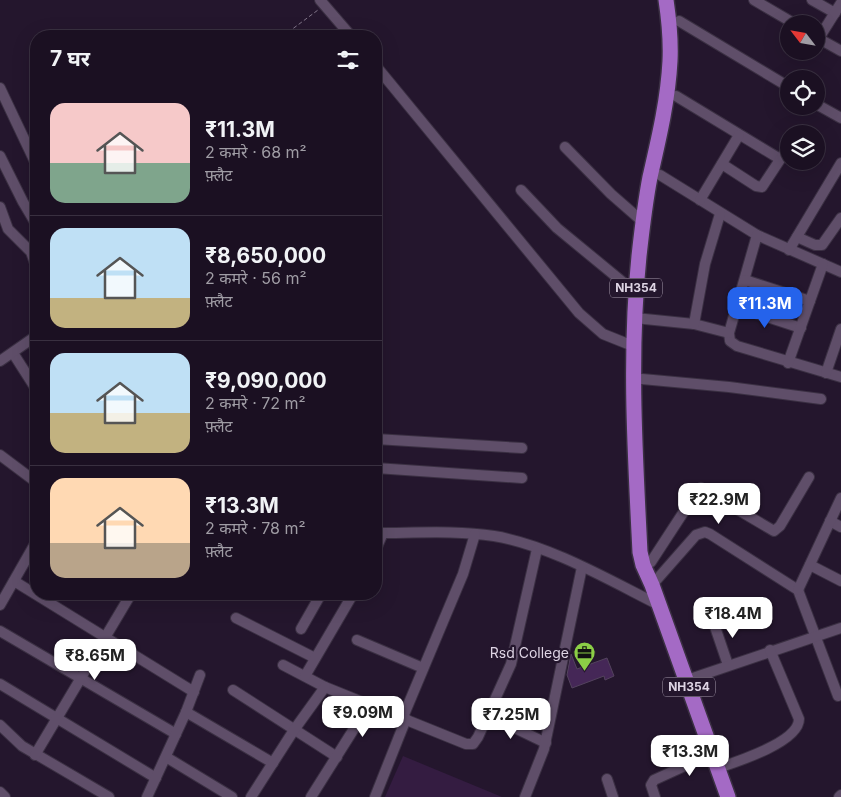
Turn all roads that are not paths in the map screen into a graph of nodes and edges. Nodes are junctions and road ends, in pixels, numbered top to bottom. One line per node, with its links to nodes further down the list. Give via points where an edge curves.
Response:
1 (666, 0): 34 (highway, NH354, via 670,60 667,94)
2 (676, 0): 9 (highway, NH354)
3 (754, 0): 8 (street)
4 (812, 0): 7 (street)
5 (322, 3): 11 (street)
6 (841, 3): 7 (street)
7 (835, 14): 10 (street)
8 (780, 15)
9 (679, 21): 15 (street); 17 (highway, NH354, via 680,60)
10 (825, 28)
11 (345, 30)
12 (825, 42): 13 (street)
13 (841, 51)
14 (382, 73): 51 (street, via 588,323 603,334)
15 (780, 82)
16 (0, 88): 22 (street)
17 (676, 96): 20 (street); 27 (highway, NH354)
18 (825, 109): 19 (street)
19 (841, 118)
20 (739, 134): 24 (street); 26 (street)
21 (565, 147): 34 (street)
22 (30, 151)
23 (0, 156): 31 (street)
24 (780, 159): 26 (street, via 764,185 759,187)
25 (841, 163): 36 (street)
26 (722, 164): 29 (street)
27 (660, 175): 29 (street); 45 (highway, NH354)
28 (520, 190): 42 (street, via 563,233)
29 (700, 200): 32 (street)
30 (0, 207): 38 (street, via 8,229)
31 (30, 214)
32 (720, 214): 35 (street); 46 (street, via 705,264)
33 (841, 218): 36 (street, via 822,246)
34 (643, 222): 42 (highway, NH354)
35 (758, 235): 37 (street); 41 (street)
36 (797, 236): 37 (street)
37 (788, 250): 39 (street)
38 (30, 251)
39 (823, 264): 40 (street); 43 (street)
40 (841, 272)
41 (745, 280): 43 (street); 44 (street)
42 (636, 292): 45 (highway, NH354)
43 (810, 301): 47 (street)
44 (737, 307): 47 (street); 48 (street)
45 (640, 318): 46 (street); 51 (highway, NH354); 57 (highway, NH354)
46 (694, 324): 48 (street)
47 (801, 328): 54 (street)
48 (729, 333): 54 (street, via 732,344)
49 (840, 335): 55 (street)
50 (30, 341): 52 (street)
51 (633, 346): 76 (highway, NH354, via 640,552 643,565)
52 (13, 354): 53 (street); 58 (street)
53 (1, 360)
54 (788, 362): 55 (street)
55 (826, 373): 56 (street)
56 (841, 377)
57 (642, 379): 59 (street); 76 (highway, NH354)
58 (30, 380)
59 (821, 400)
60 (382, 439): 61 (street)
61 (522, 448)
62 (0, 455): 65 (street)
63 (382, 468): 66 (street)
64 (809, 477): 76 (street, via 774,531 701,488)
65 (30, 478)
66 (522, 478)
67 (841, 498): 68 (street)
68 (830, 521): 69 (street); 74 (street)
69 (841, 527)
70 (382, 533): 71 (street)
71 (475, 534): 72 (street); 99 (street, via 463,574)
72 (538, 549): 75 (street); 111 (street, via 511,664)
73 (30, 553): 77 (street)
74 (810, 565): 78 (street); 79 (street)
75 (582, 567): 86 (street); 117 (street)
76 (651, 575): 79 (street, via 696,535 705,532); 86 (highway, NH354)
77 (14, 581): 80 (street); 85 (street)
78 (841, 581)
79 (798, 590): 92 (street)
80 (30, 591)
81 (45, 600): 93 (street)
82 (127, 600): 93 (street)
83 (317, 600): 90 (street)
84 (349, 600): 96 (street)
85 (0, 605)
86 (659, 605): 103 (highway, NH354)
87 (236, 618): 96 (street)
88 (714, 621): 98 (street)
89 (841, 628): 92 (street)
90 (300, 629)
91 (0, 631): 102 (street)
92 (816, 636): 95 (street); 108 (street)
93 (105, 637): 102 (street); 107 (street)
94 (357, 640): 99 (street)
95 (770, 650): 98 (street); 123 (street, via 799,723 762,753)
96 (315, 658): 101 (street)
97 (283, 665): 101 (street)
98 (728, 665): 103 (street)
99 (423, 668): 112 (street)
100 (200, 675): 107 (street)
101 (305, 676): 105 (street)
102 (82, 679): 113 (street); 116 (street)
103 (687, 680): 118 (highway, NH354)
104 (0, 684): 113 (street)
105 (325, 686): 109 (street); 115 (street)
106 (233, 690): 115 (street)
107 (194, 692): 110 (street)
108 (838, 696)
109 (369, 705): 112 (street); 121 (street)
110 (186, 712): 116 (street); 122 (street)
111 (488, 715): 112 (street, via 476,742 470,745); 117 (street)
112 (405, 718): 133 (street)
113 (57, 719): 119 (street); 124 (street)
114 (0, 724): 119 (street)
115 (294, 730): 121 (street); 122 (street)
116 (176, 734): 120 (street)
117 (546, 743): 134 (street)
118 (713, 753): 123 (highway, NH354); 136 (street, via 652,782 650,785)
119 (35, 755): 129 (street)
120 (166, 756): 124 (street); 130 (street)
121 (337, 757): 132 (street)
122 (273, 763): 131 (street)
123 (718, 768): 137 (highway, NH354)
124 (156, 778): 127 (street)
125 (607, 779): 135 (street)
126 (0, 792): 128 (street)
127 (149, 796)
128 (5, 797)
129 (109, 797)
130 (232, 797)
131 (251, 797)
132 (311, 797)
133 (375, 797)
134 (526, 797)
135 (613, 797)
136 (655, 797)
137 (728, 797)

